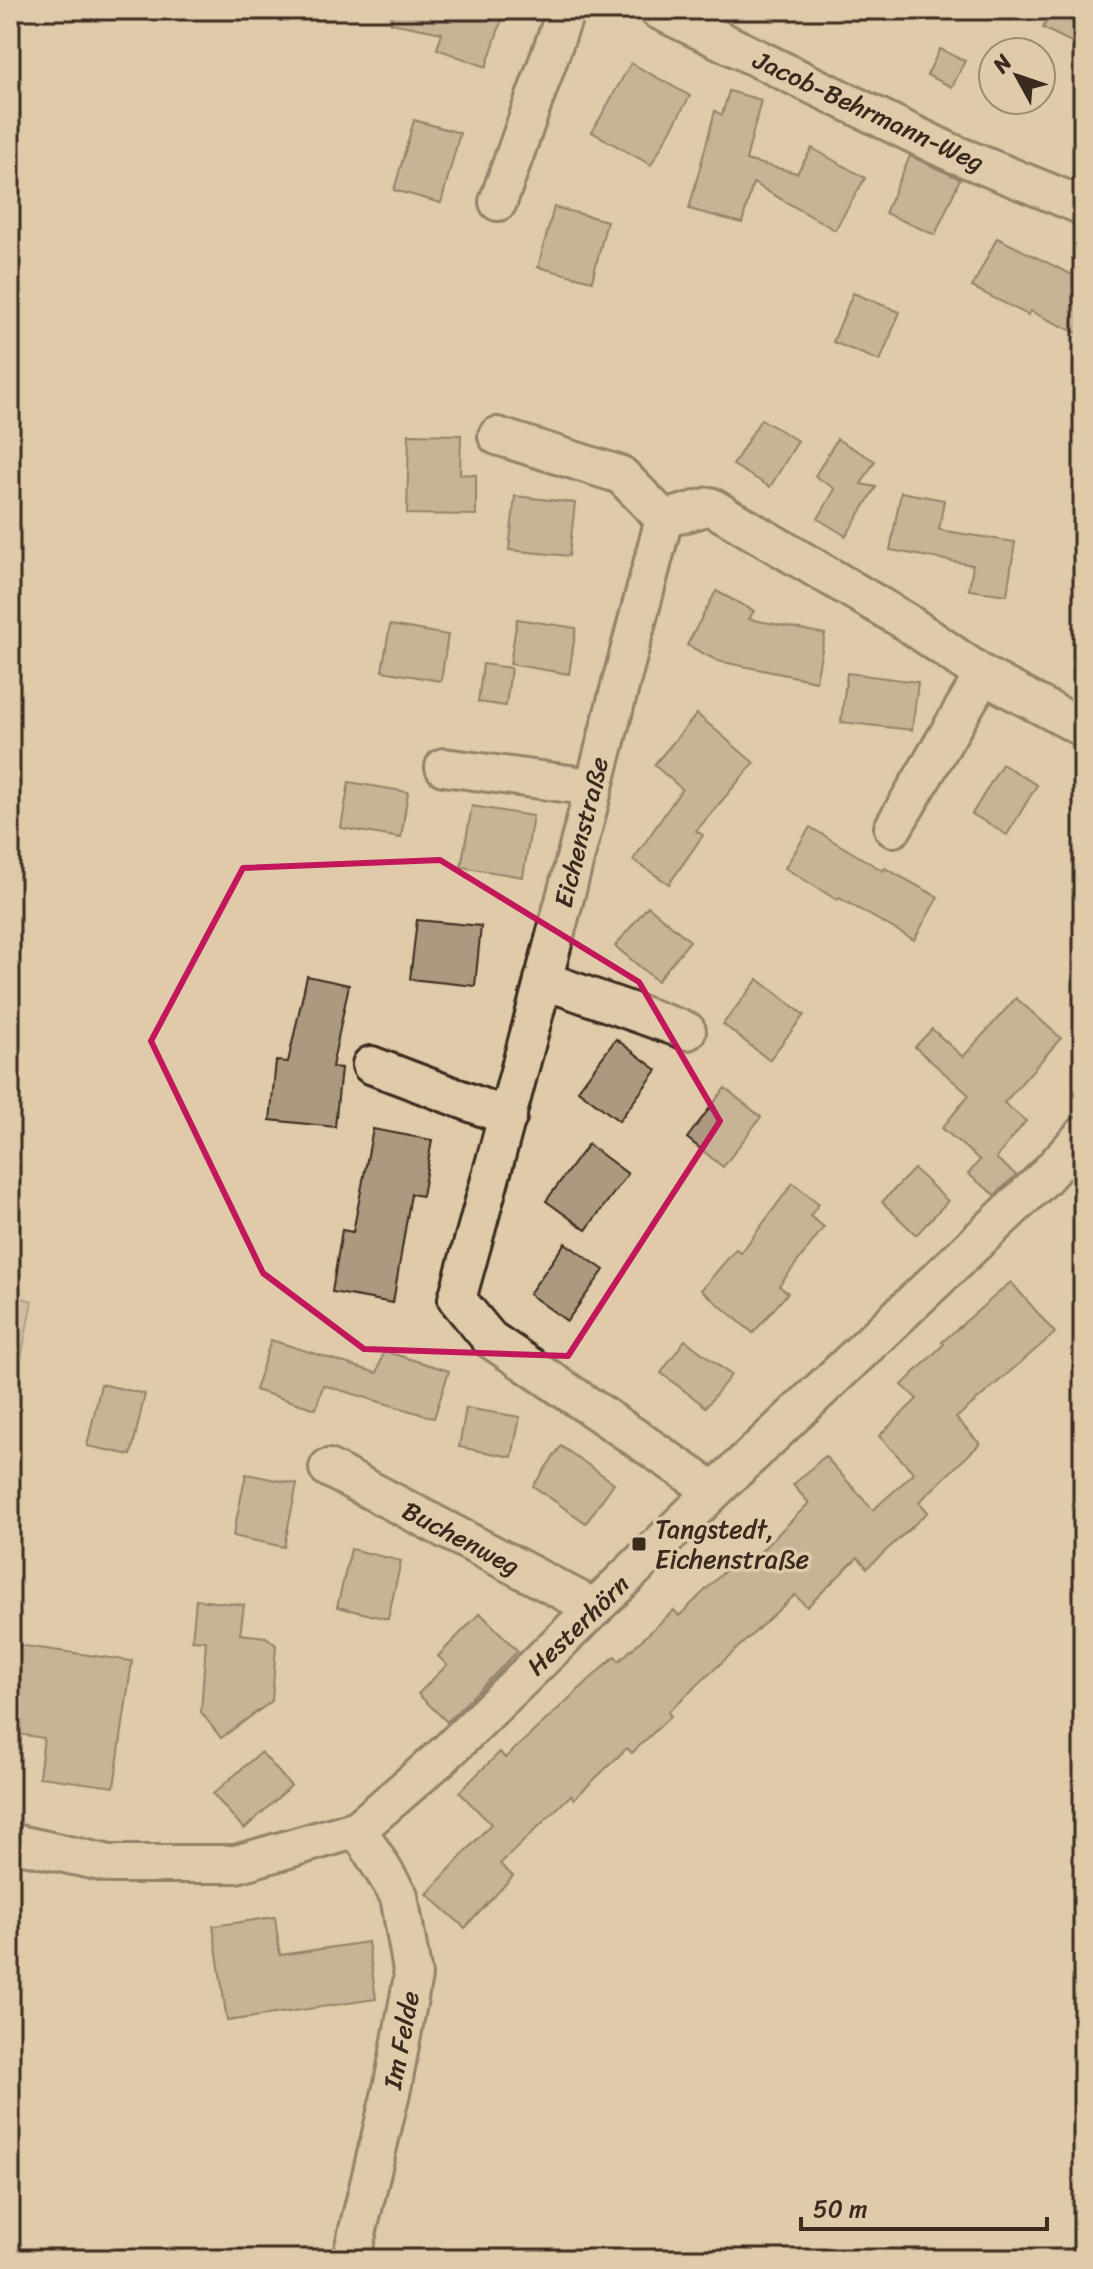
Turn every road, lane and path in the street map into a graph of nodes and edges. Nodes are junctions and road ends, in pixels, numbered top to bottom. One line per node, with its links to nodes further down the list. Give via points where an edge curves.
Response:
1 (566, 10): 3 (street)
2 (658, 10): 4 (street, Jacob-Behrmann-Weg, via 950,152)
3 (498, 202)
4 (1083, 206)
5 (497, 436): 6 (street, via 621,475)
6 (664, 519): 7 (street, via 710,506 905,621); 10 (street, Eichenstraße)
7 (983, 675): 8 (street); 11 (street)
8 (1083, 728)
9 (444, 767): 10 (street)
10 (592, 787): 12 (street, Eichenstraße)
11 (893, 828)
12 (543, 980): 13 (street); 15 (street, Eichenstraße)
13 (687, 1031)
14 (371, 1065): 15 (street)
15 (508, 1117): 18 (street, Eichenstraße, via 457,1299 490,1339)
16 (1083, 1135): 18 (street, Hesterhörn)
17 (328, 1468): 19 (street, Buchenweg)
18 (714, 1491): 19 (street, Hesterhörn)
19 (595, 1608): 20 (street, Hesterhörn, via 445,1754)
20 (358, 1829): 21 (street, Hesterhörn, via 236,1864 110,1864); 22 (street, Im Felde, via 399,1896 413,1976)
21 (10, 1842)
22 (351, 2259)

